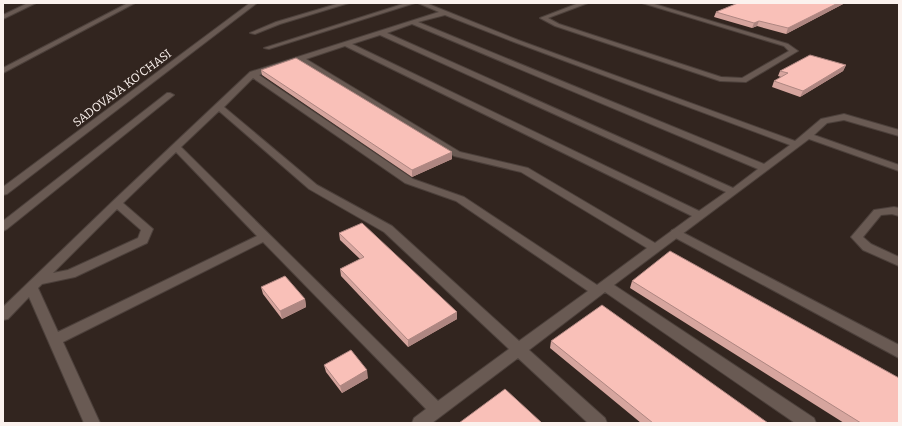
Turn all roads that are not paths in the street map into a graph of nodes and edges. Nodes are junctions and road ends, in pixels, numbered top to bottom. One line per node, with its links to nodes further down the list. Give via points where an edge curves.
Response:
1 (33, 3): 10 (street)
2 (132, 3): 17 (street)
3 (254, 3): 27 (street, SADOVAYA KO'CHASI)
4 (346, 3): 12 (street)
5 (412, 3): 15 (street)
6 (421, 3): 9 (street)
7 (585, 3): 8 (street, via 542,18 720,79 743,80 794,51 786,44)
8 (645, 3)
9 (446, 13): 11 (street); 23 (street, via 705,112)
10 (3, 17)
11 (414, 23): 13 (street); 25 (street)
12 (253, 33)
13 (382, 33): 14 (street); 28 (street)
14 (346, 44): 16 (street); 31 (street)
15 (267, 48)
16 (300, 59): 18 (street); 35 (street, via 457,154 524,170)
17 (3, 71)
18 (254, 74): 20 (street); 38 (street, via 409,181 460,200)
19 (170, 95): 32 (street)
20 (219, 107): 24 (street); 41 (street, via 313,187 388,229)
21 (899, 133): 22 (street, via 844,117 824,121)
22 (808, 136): 23 (street); 26 (street)
23 (797, 144): 25 (street)
24 (177, 148): 29 (street); 34 (street)
25 (765, 168): 28 (street)
26 (899, 168)
27 (3, 192)
28 (734, 192): 31 (street)
29 (117, 204): 37 (street); 37 (street, via 147,229 143,240 71,274)
30 (899, 213): 36 (street, via 894,210 878,212 857,237 866,247)
31 (700, 216): 33 (street)
32 (3, 227)
33 (676, 233): 35 (street); 42 (street)
34 (264, 237): 40 (street); 43 (street)
35 (655, 248): 38 (street)
36 (899, 262)
37 (36, 284): 39 (street); 40 (street)
38 (601, 288): 41 (street); 47 (street)
39 (3, 315)
40 (55, 340): 44 (street)
41 (518, 350): 43 (street); 46 (street)
42 (899, 352)
43 (438, 410): 45 (street)
44 (92, 423)
45 (420, 423)
46 (599, 423)
47 (808, 423)

